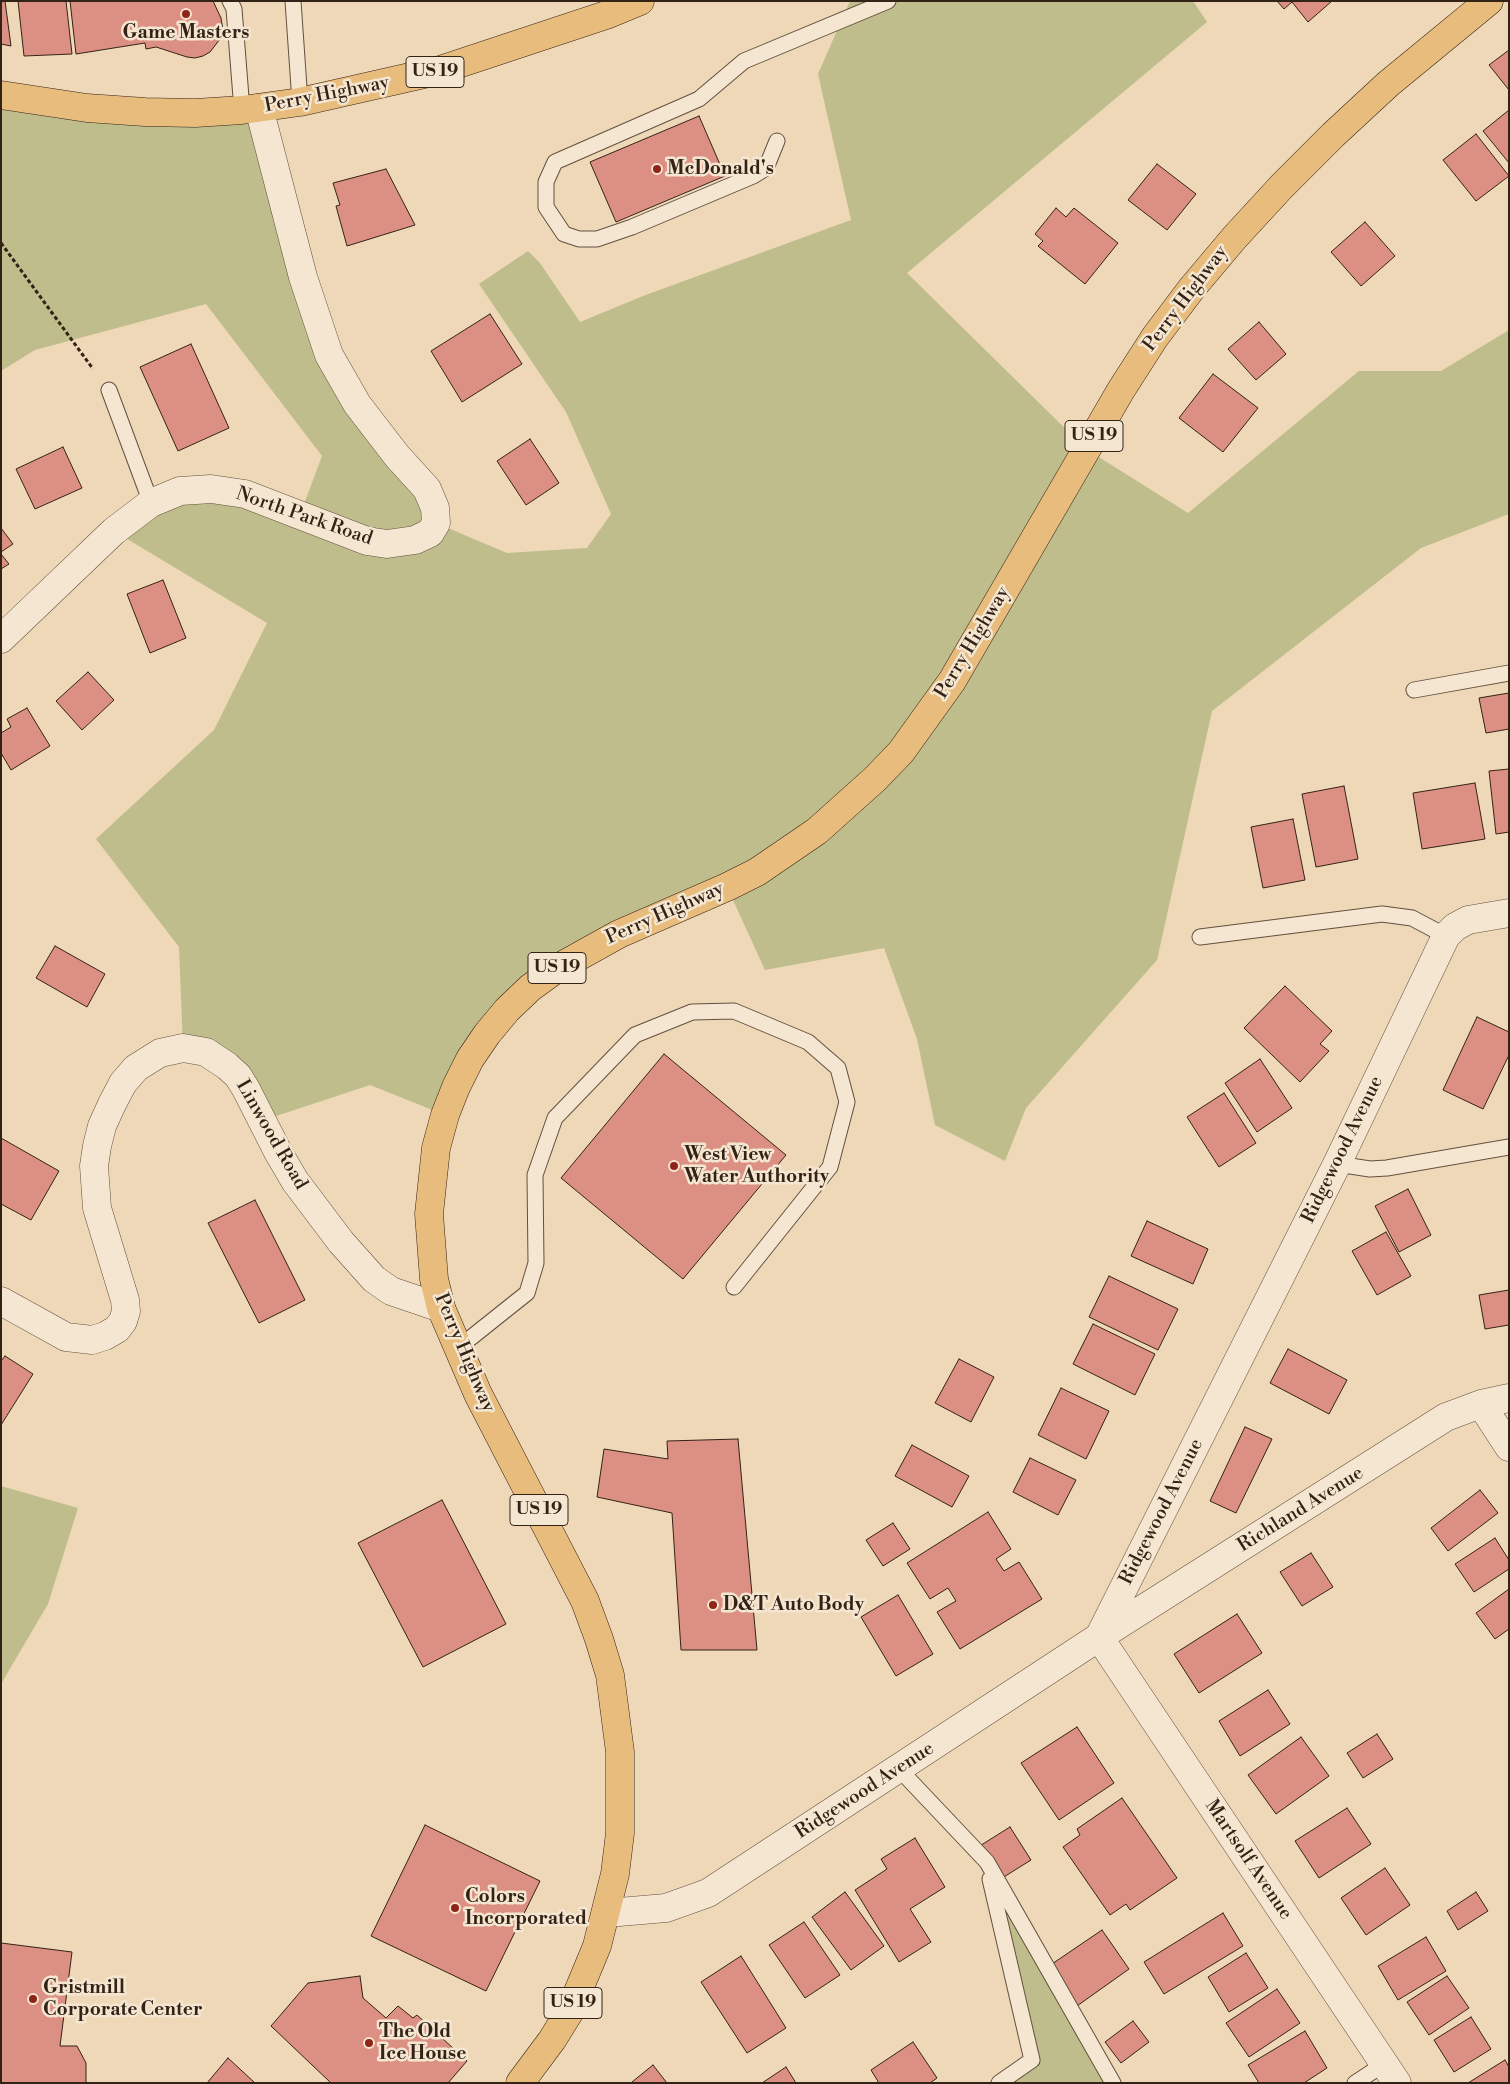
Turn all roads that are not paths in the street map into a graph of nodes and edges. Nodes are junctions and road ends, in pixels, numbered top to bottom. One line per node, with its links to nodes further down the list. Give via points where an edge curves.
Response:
1 (230, 1): 8 (lane)
2 (292, 1): 7 (lane)
3 (640, 1): 7 (main road, Perry Highway / US 19, via 438,71)
4 (888, 1): 9 (lane, via 744,61 699,99 555,162 546,182 546,207 564,234 578,239 597,239 754,176 766,168)
5 (1489, 1): 22 (main road, Perry Highway / US 19, via 1332,135 1235,237 1192,288 1121,390 952,681 901,752 875,779 817,831 757,872 619,934 556,969 519,999 487,1034 456,1087 436,1148 428,1214 434,1279)
6 (1, 95): 8 (main road, Perry Highway / US 19, via 87,108 145,112)
7 (300, 102): 8 (main road, Perry Highway / US 19)
8 (251, 109): 11 (street, North Park Road, via 312,310 329,355 357,404 396,456 427,489 435,508 436,523 430,533 415,540 387,544 367,541 245,494 211,489 180,491)
9 (777, 141)
10 (108, 390): 11 (lane)
11 (151, 503): 12 (street, North Park Road, via 114,531)
12 (1, 639)
13 (1509, 673): 14 (lane)
14 (1414, 690)
15 (1509, 913): 16 (street, Ridgewood Avenue, via 1468,920)
16 (1446, 936): 17 (lane, via 1412,918 1382,914); 19 (street, Ridgewood Avenue)
17 (1200, 937)
18 (1509, 1147): 19 (lane, via 1387,1168)
19 (1337, 1164): 27 (street, Ridgewood Avenue)
20 (734, 1287): 23 (lane, via 830,1167 847,1102 838,1068 808,1042 734,1011 692,1012 635,1036 555,1118 535,1175 536,1264 527,1293)
21 (1, 1301): 22 (street, Linwood Road, via 66,1337 92,1340 117,1329 123,1321 125,1300 96,1208 94,1166 97,1146 112,1104 136,1068 160,1053 183,1048 206,1052 238,1076 296,1181 341,1242 374,1279 391,1292)
22 (442, 1308): 23 (main road, Perry Highway / US 19)
23 (458, 1348): 30 (main road, Perry Highway / US 19, via 478,1394 585,1601 610,1675 620,1752 621,1795 615,1874)
24 (1509, 1398): 25 (street, Richland Avenue)
25 (1481, 1404): 26 (street); 27 (street, Richland Avenue, via 1446,1418)
26 (1509, 1447)
27 (1099, 1637): 28 (street, Ridgewood Avenue); 31 (street, Martsolf Avenue)
28 (899, 1768): 29 (lane); 30 (street, Ridgewood Avenue, via 708,1893 666,1908)
29 (987, 1862): 33 (lane, via 1032,2060); 34 (lane)
30 (607, 1913): 32 (main road, Perry Highway / US 19, via 570,2011)
31 (1391, 2073): 35 (lane)
32 (520, 2083)
33 (999, 2083)
34 (1114, 2083)
35 (1355, 2083)

